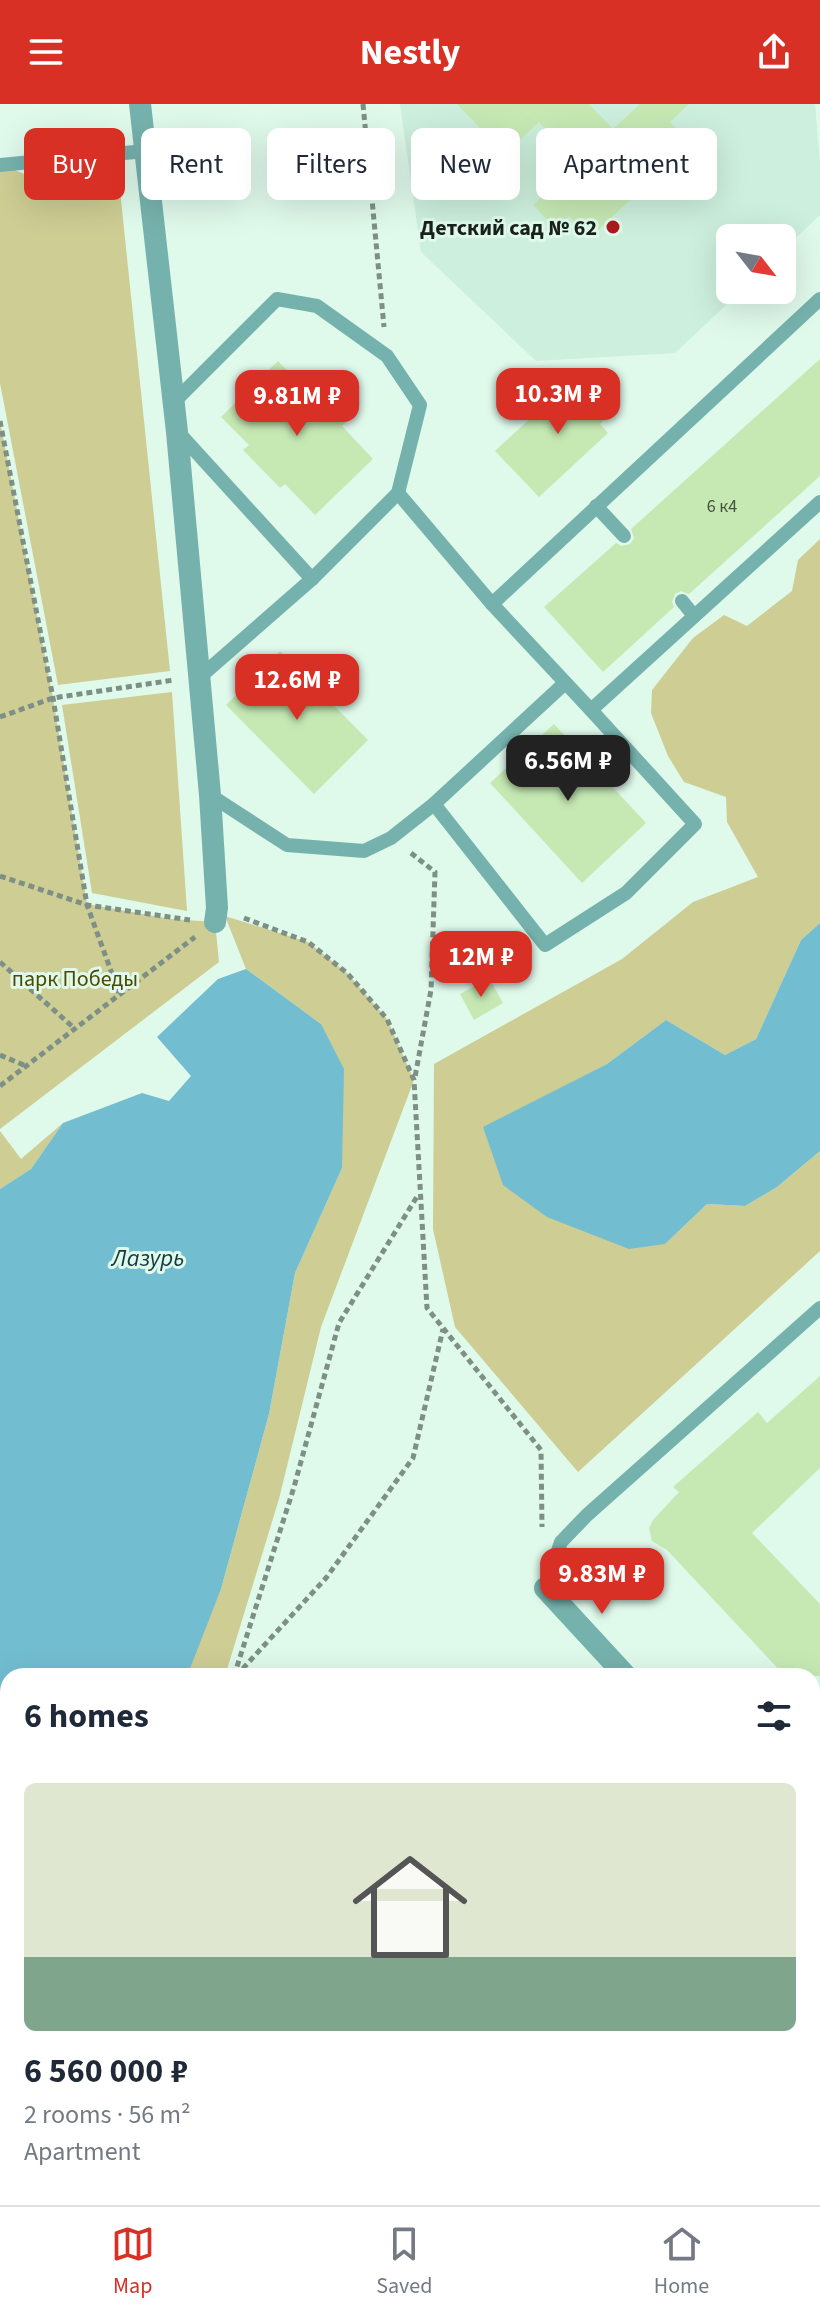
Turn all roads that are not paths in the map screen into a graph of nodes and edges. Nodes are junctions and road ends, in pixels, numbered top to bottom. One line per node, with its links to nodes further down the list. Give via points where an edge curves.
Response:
1 (140, 104): 2 (street)
2 (143, 128)
3 (141, 151): 4 (lane)
4 (0, 165)
5 (150, 200): 7 (street)
6 (820, 299): 11 (lane)
7 (173, 403): 8 (street); 9 (lane, via 277,299 317,306 387,356 420,405)
8 (177, 432): 13 (lane); 17 (street)
9 (398, 493): 13 (lane); 15 (lane)
10 (820, 502): 16 (lane)
11 (596, 506): 12 (lane); 15 (lane)
12 (624, 536)
13 (312, 579): 17 (lane)
14 (682, 601): 16 (lane)
15 (492, 604): 18 (lane)
16 (694, 616): 19 (lane)
17 (200, 677): 20 (street)
18 (565, 683): 19 (lane); 21 (lane)
19 (591, 710): 21 (lane, via 695,824 626,893 545,945)
20 (210, 795): 21 (lane, via 287,845 364,851 391,838); 22 (street)
21 (434, 804)
22 (216, 915)
23 (820, 1308): 24 (lane, via 587,1515 561,1542)
24 (545, 1588): 25 (street)
25 (619, 1668)

